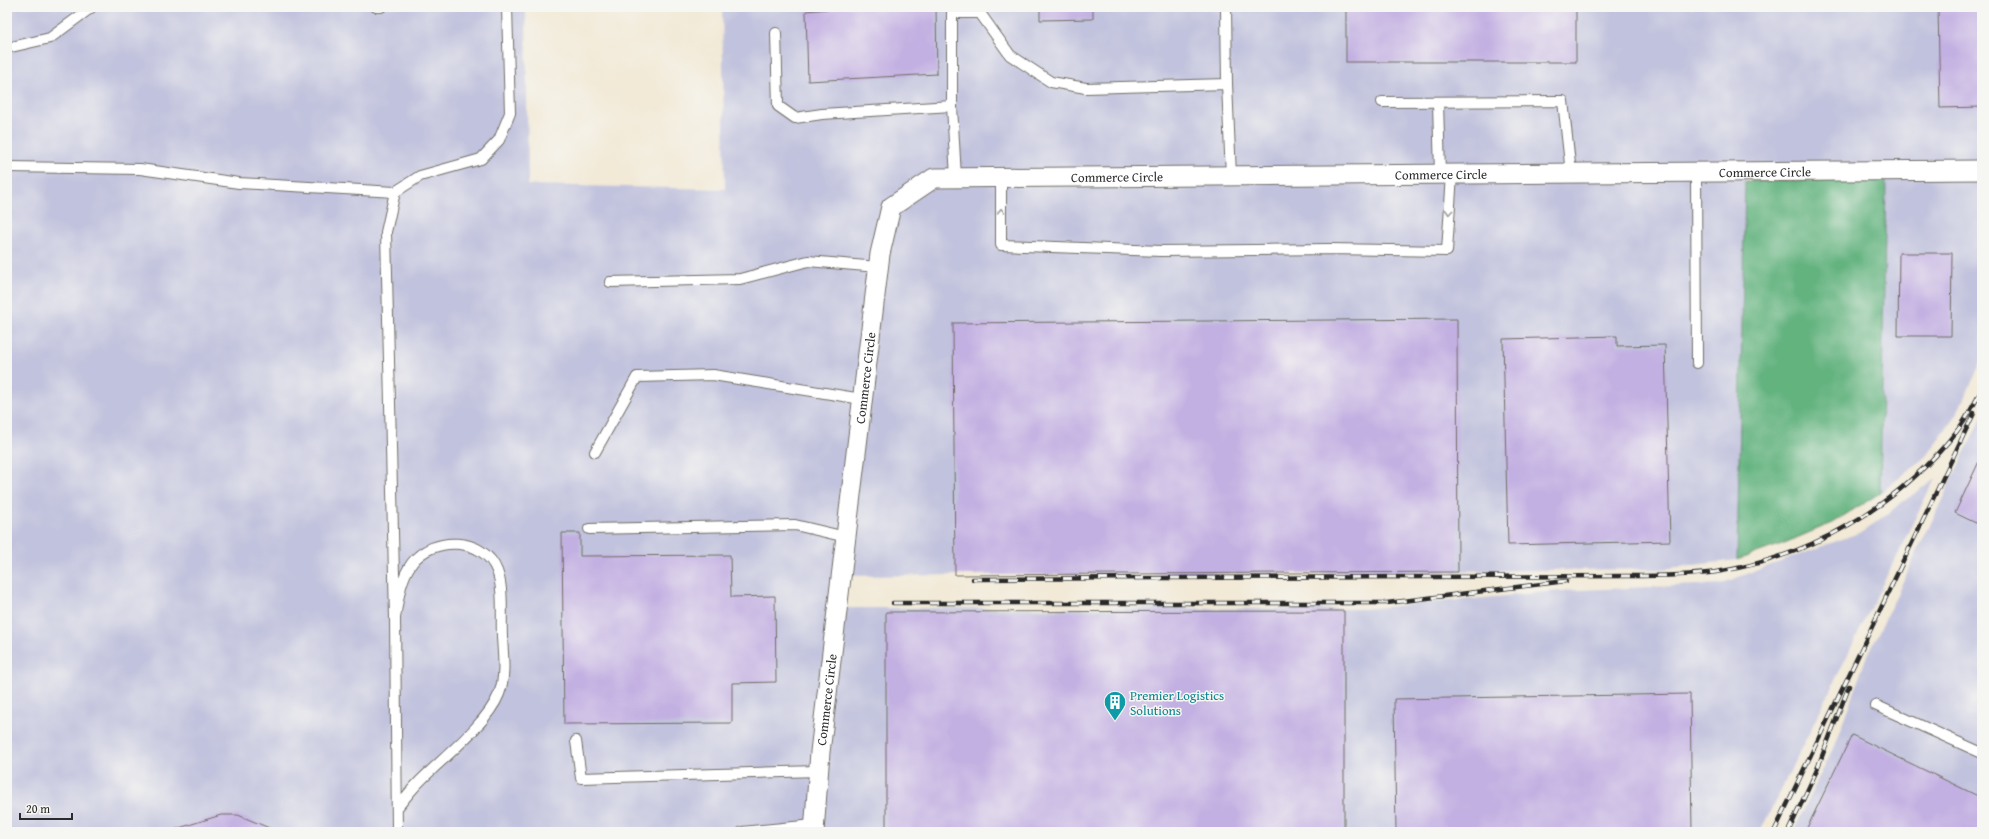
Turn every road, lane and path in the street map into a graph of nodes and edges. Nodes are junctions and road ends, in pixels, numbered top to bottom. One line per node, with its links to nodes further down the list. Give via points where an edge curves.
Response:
1 (92, 7): 7 (lane, via 50,38)
2 (376, 7): 3 (lane)
3 (381, 7)
4 (507, 7): 20 (lane, via 510,113 499,140 480,159 420,176)
5 (1226, 7): 8 (lane)
6 (776, 33): 11 (lane, via 778,106 795,118)
7 (7, 48)
8 (1227, 84): 11 (lane, via 1086,88 1051,82 1010,55 980,13 952,13); 17 (lane)
9 (1382, 102): 10 (lane)
10 (1438, 102): 15 (lane, via 1563,101); 16 (lane)
11 (952, 106): 19 (lane)
12 (7, 167): 20 (lane, via 140,169 239,183)
13 (1982, 170): 14 (street, Commerce Circle)
14 (1696, 172): 15 (street, Commerce Circle); 23 (lane)
15 (1571, 173): 16 (street, Commerce Circle)
16 (1446, 174): 17 (street, Commerce Circle); 18 (lane, one-way to 18, via 1447,251 1330,249 1162,252 1001,245)
17 (1231, 176): 18 (street, Commerce Circle)
18 (1001, 177): 19 (street, Commerce Circle)
19 (956, 178): 21 (street, Commerce Circle, via 934,178 891,207)
20 (395, 192): 28 (lane, via 386,232)
21 (878, 266): 22 (lane, via 808,261 740,279); 24 (street, Commerce Circle)
22 (610, 282)
23 (1697, 363)
24 (862, 398): 25 (lane, via 713,375 637,378); 27 (street, Commerce Circle)
25 (595, 452)
26 (589, 529): 27 (lane, via 795,525)
27 (846, 537): 32 (street, Commerce Circle)
28 (395, 618): 33 (lane); 33 (lane, via 400,588 412,564 427,549 450,543 470,545 487,557 497,570 501,593 503,681 499,695 484,717 419,782)
29 (1875, 705): 31 (lane)
30 (576, 741): 32 (lane, via 581,778)
31 (1982, 753)
32 (818, 771): 34 (street, Commerce Circle)
33 (397, 808): 35 (lane)
34 (814, 829): 36 (lane)
35 (397, 832)
36 (742, 832)

